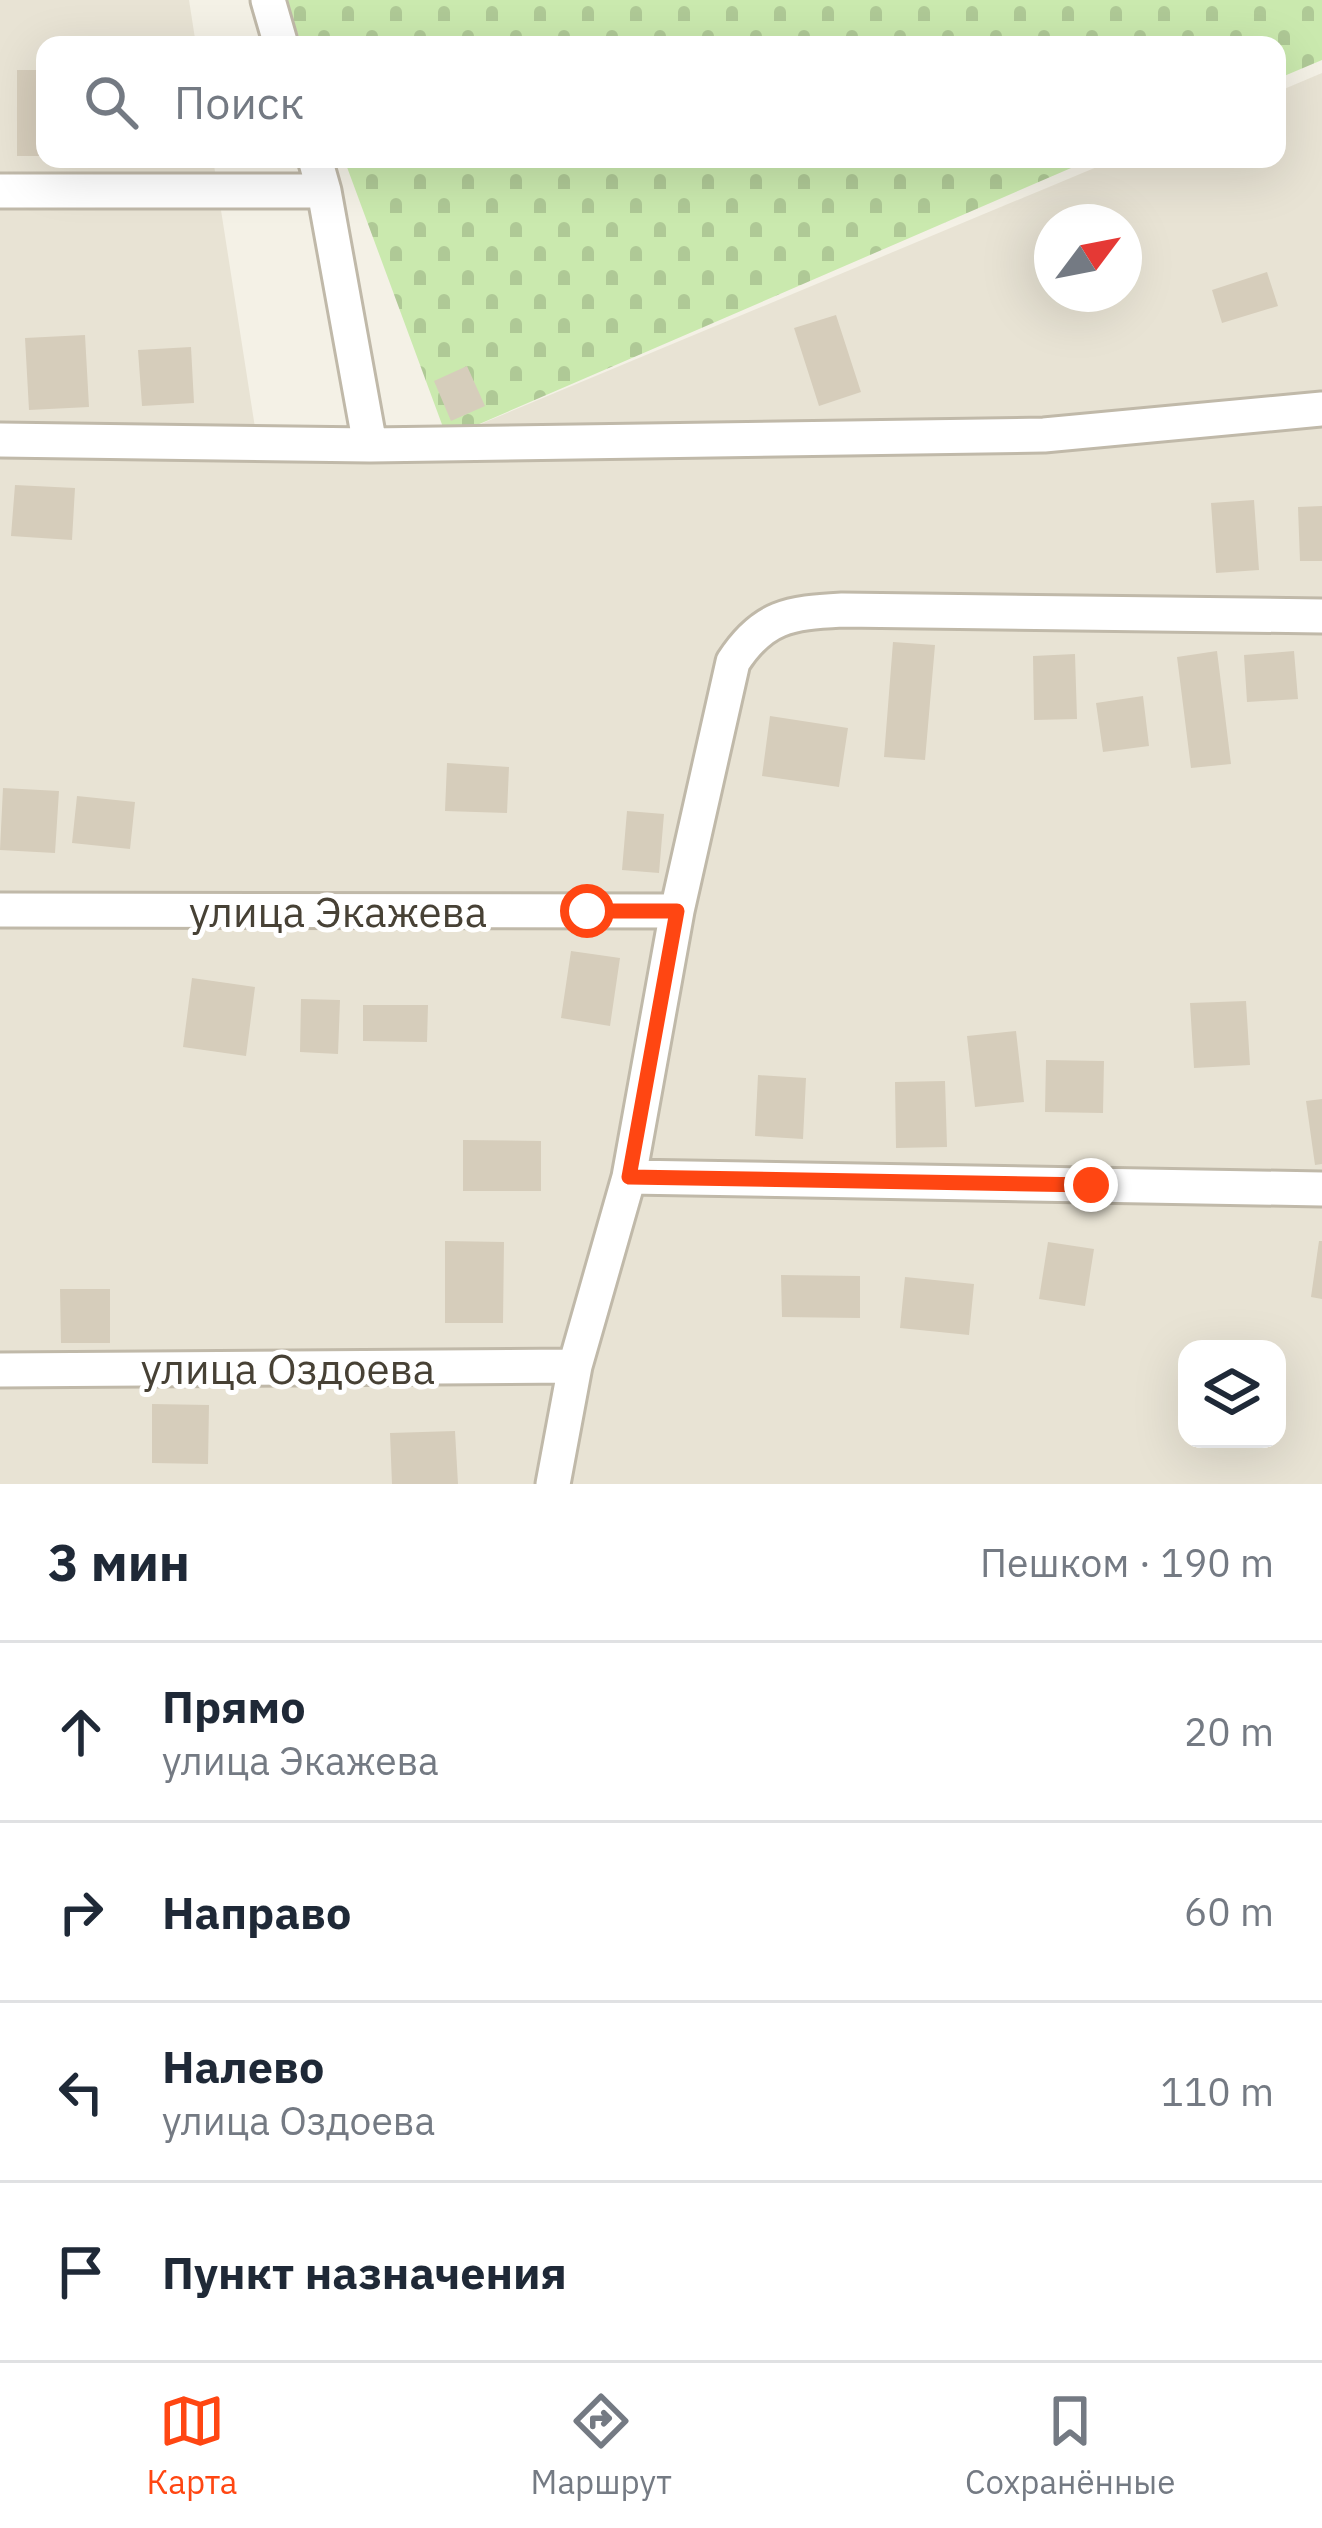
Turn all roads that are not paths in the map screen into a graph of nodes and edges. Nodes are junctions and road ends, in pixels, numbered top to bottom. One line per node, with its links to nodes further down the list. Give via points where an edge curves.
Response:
1 (268, 0): 2 (street)
2 (278, 36)
3 (320, 175): 4 (street); 7 (street)
4 (0, 191)
5 (1322, 410): 7 (street, via 1044,435)
6 (0, 440): 7 (street)
7 (370, 445)
8 (1322, 616): 10 (street, via 842,610 798,613 752,632 733,662)
9 (0, 910): 10 (street, улица Экажева)
10 (677, 911): 11 (street)
11 (629, 1177): 12 (street); 13 (street)
12 (1322, 1189)
13 (575, 1366): 14 (street, улица Оздоева); 15 (street)
14 (0, 1370)
15 (553, 1484)

